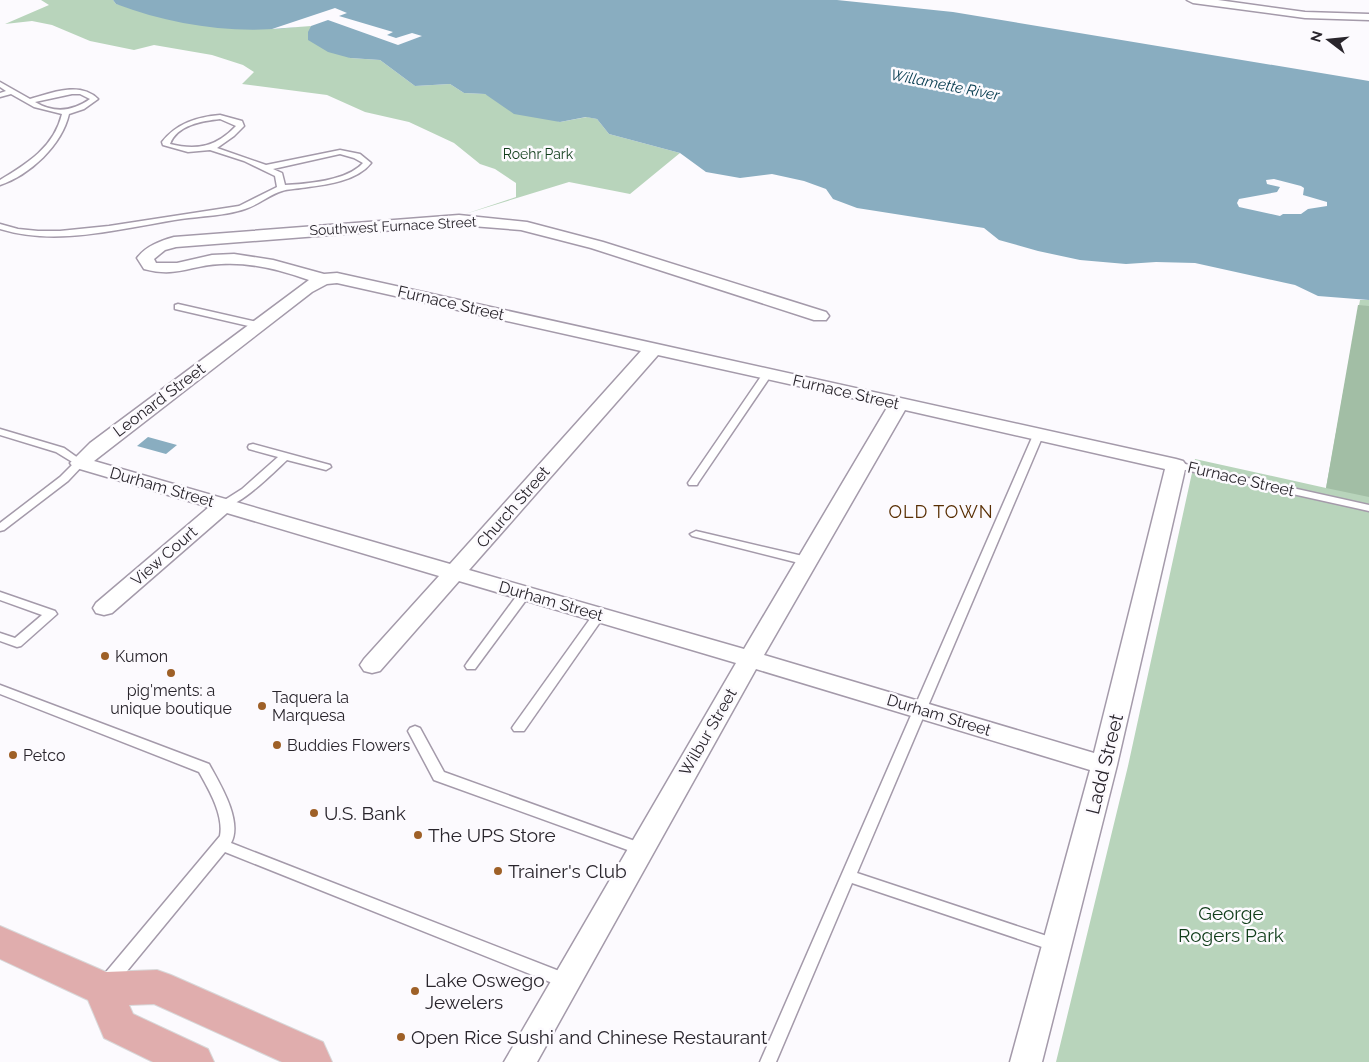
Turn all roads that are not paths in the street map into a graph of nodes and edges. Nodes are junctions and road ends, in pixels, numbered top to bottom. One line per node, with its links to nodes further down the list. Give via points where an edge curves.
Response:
1 (1194, 0): 2 (street, via 1305,15)
2 (1369, 17)
3 (0, 84): 4 (lane)
4 (12, 92): 5 (lane); 6 (lane)
5 (0, 96)
6 (29, 102): 7 (lane); 7 (lane, via 54,94 75,92 92,95 95,99)
7 (66, 113): 10 (lane, via 62,132 50,148)
8 (213, 149): 8 (lane, via 234,132 239,123 220,118 194,121 182,125 166,142 166,145 177,148); 9 (lane)
9 (265, 168): 11 (lane, via 279,176); 11 (lane, via 340,152 367,162 365,168 318,184)
10 (0, 183)
11 (281, 188): 12 (lane, via 241,208 84,232 23,232)
12 (0, 226)
13 (323, 279): 15 (street, Southwest Furnace Street, via 231,259 201,261 173,270 150,266 145,258 159,247 174,242 459,220 512,224 598,245); 16 (street, Leonard Street); 17 (street, Furnace Street, via 351,280)
14 (178, 307): 16 (lane)
15 (820, 316)
16 (257, 325): 24 (street, Leonard Street, via 97,447)
17 (653, 349): 18 (street, Furnace Street); 33 (street, Church Street)
18 (767, 374): 19 (street, Furnace Street); 27 (lane)
19 (899, 404): 21 (street, Furnace Street); 32 (street, Wilbur Street)
20 (0, 432): 24 (lane, Durham Street, via 60,450)
21 (1039, 433): 25 (street, Furnace Street); 43 (lane)
22 (253, 447): 23 (lane)
23 (285, 456): 26 (lane); 28 (lane, via 246,491)
24 (80, 464): 28 (street, Durham Street); 30 (lane, Leonard Street)
25 (1176, 465): 29 (lane, Furnace Street); 46 (street, Ladd Street)
26 (326, 467)
27 (693, 483)
28 (224, 505): 33 (street, Durham Street); 36 (street, View Court)
29 (1369, 508)
30 (0, 528)
31 (696, 534): 32 (lane)
32 (807, 561): 39 (street, Wilbur Street)
33 (456, 573): 34 (street, Durham Street); 40 (street, Church Street)
34 (526, 593): 37 (street, Durham Street); 41 (lane)
35 (0, 596): 38 (lane, via 51,614 17,643)
36 (104, 608)
37 (599, 615): 39 (street, Durham Street); 44 (lane)
38 (0, 637)
39 (750, 659): 43 (street, Durham Street); 48 (street, Wilbur Street)
40 (372, 665)
41 (471, 666)
42 (0, 688): 47 (lane, via 204,768 227,821 228,834)
43 (920, 709): 46 (street, Durham Street); 49 (lane)
44 (519, 728)
45 (415, 731): 48 (lane, via 439,776)
46 (1104, 765): 51 (street, Ladd Street)
47 (222, 845): 52 (lane); 53 (lane)
48 (641, 849): 52 (street, Wilbur Street)
49 (848, 876): 51 (lane); 57 (lane)
50 (0, 942): 53 (main road)
51 (1056, 946): 58 (street, Ladd Street)
52 (566, 980): 56 (street, Wilbur Street)
53 (103, 989): 54 (main road, via 118,1026); 55 (main road, via 157,987 309,1055)
54 (194, 1062)
55 (312, 1062)
56 (520, 1062)
57 (768, 1062)
58 (1026, 1062)

